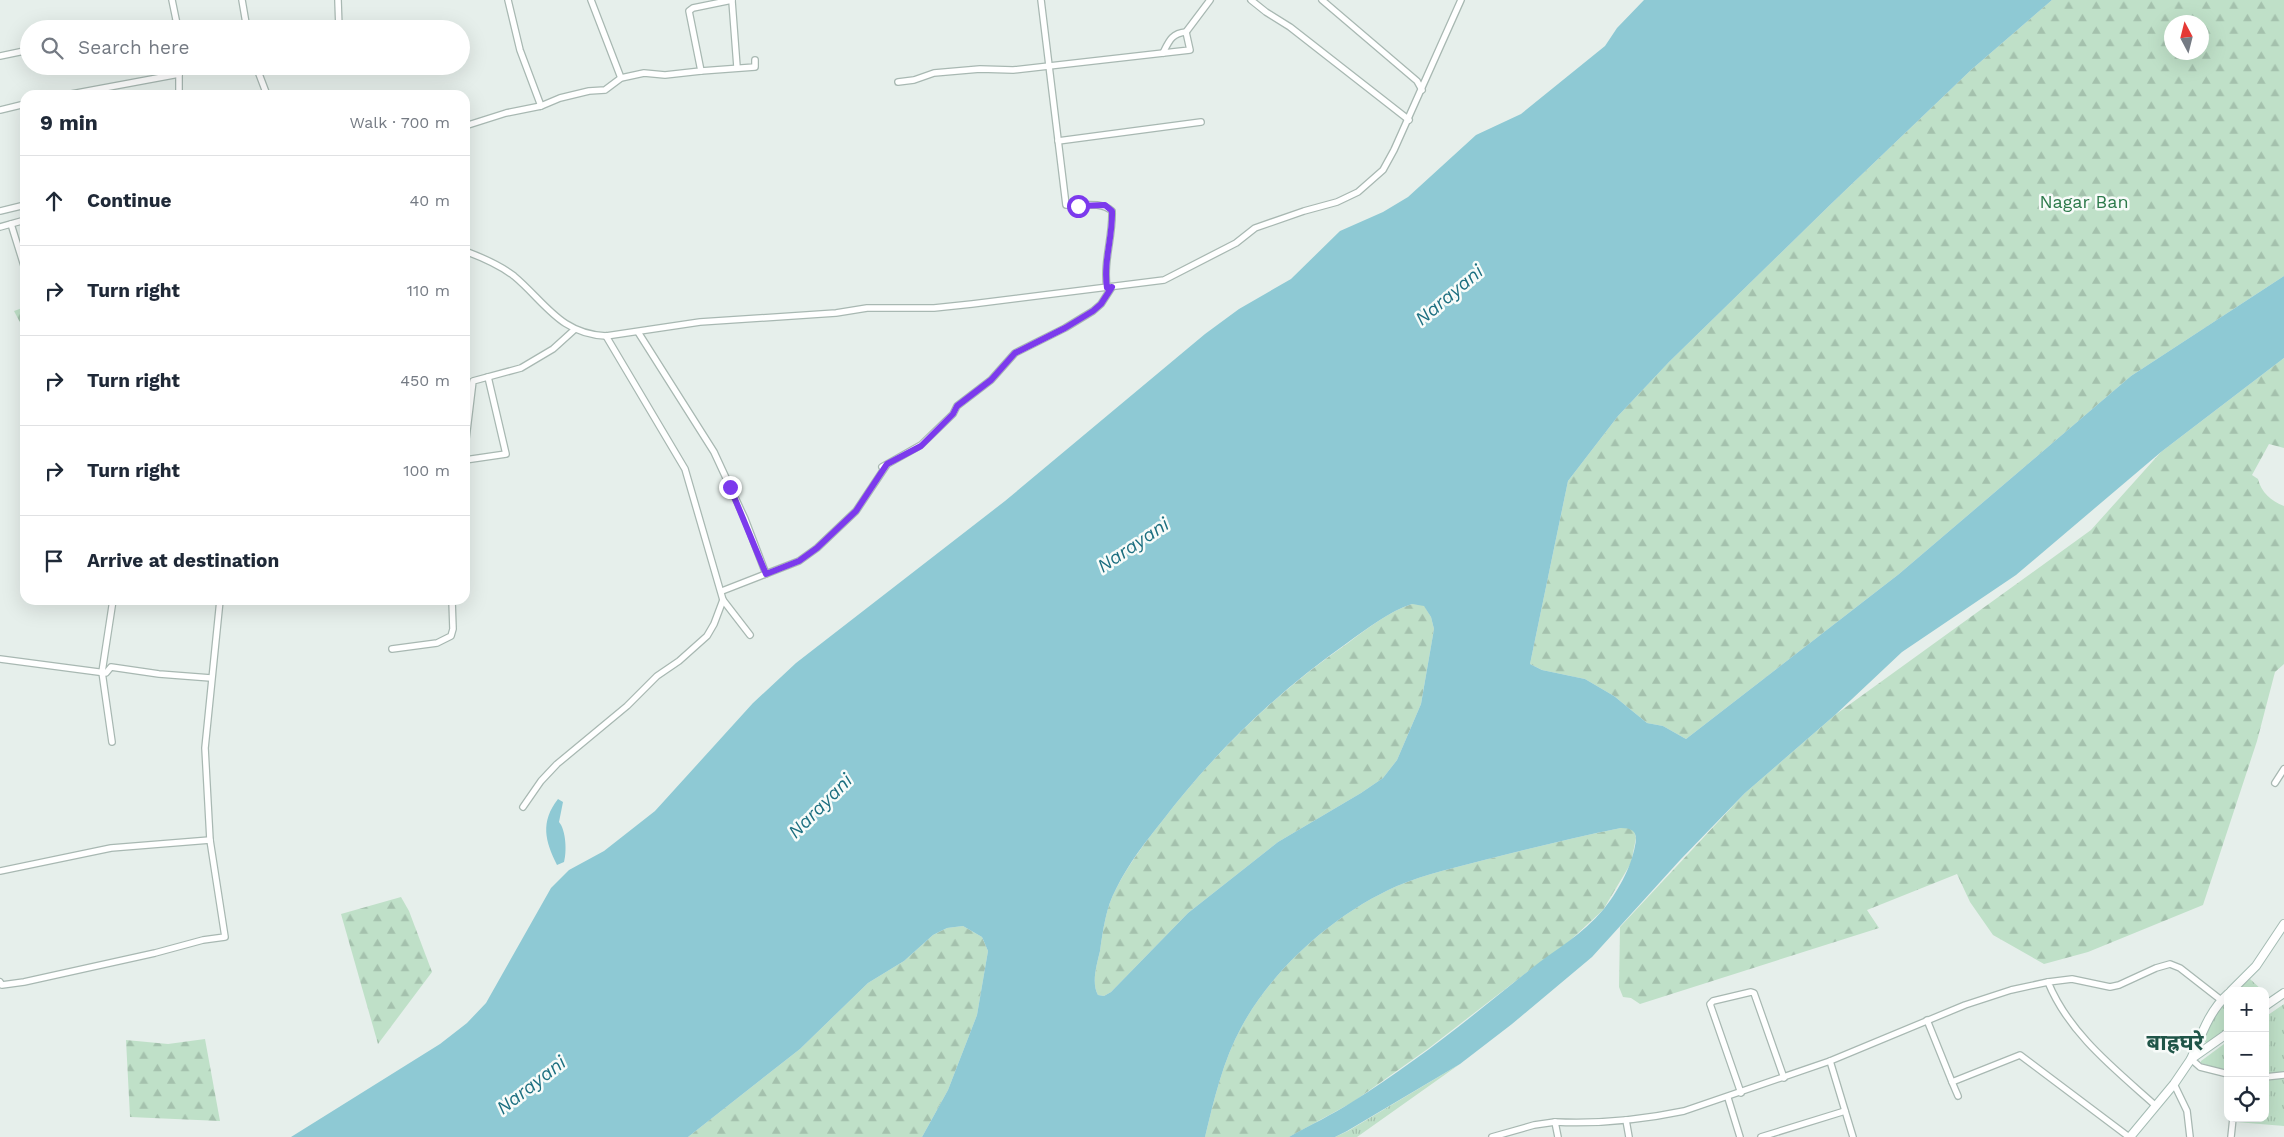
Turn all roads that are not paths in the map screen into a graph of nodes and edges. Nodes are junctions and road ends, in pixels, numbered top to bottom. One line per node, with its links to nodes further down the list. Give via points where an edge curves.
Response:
1 (172, 0): 12 (street)
2 (242, 0): 13 (street)
3 (338, 0): 14 (street)
4 (508, 0): 33 (street, via 520,50)
5 (591, 0): 26 (street)
6 (1041, 0): 20 (street)
7 (1210, 0): 15 (street)
8 (1252, 0): 35 (street)
9 (1322, 0): 31 (street, via 1417,81)
10 (1461, 0): 31 (street)
11 (732, 1): 21 (street); 22 (street, via 689,11)
12 (176, 20)
13 (245, 20)
14 (338, 20)
15 (1186, 32): 17 (street, via 1172,36); 17 (street, via 1190,50)
16 (20, 52): 18 (street)
17 (1163, 53): 20 (street)
18 (0, 56)
19 (755, 60): 21 (street, via 755,67)
20 (1048, 66): 27 (street, via 934,73); 38 (street)
21 (737, 67): 22 (street)
22 (701, 71): 26 (street, via 665,75 644,73)
23 (174, 75): 28 (street)
24 (179, 75): 29 (street)
25 (259, 75): 30 (street)
26 (621, 78): 33 (street, via 604,90 560,98)
27 (898, 82)
28 (93, 90)
29 (179, 90)
30 (265, 90)
31 (1422, 90): 35 (street)
32 (20, 106): 34 (street)
33 (541, 106): 37 (street)
34 (0, 110)
35 (1409, 120): 46 (street, via 1383,170 1358,192 1337,202 1255,228 1236,243 1164,280)
36 (1201, 122): 38 (street)
37 (470, 124)
38 (1058, 140): 46 (street, via 1066,205 1105,205 1112,211 1113,224 1105,263)
39 (20, 206): 40 (street)
40 (0, 211)
41 (20, 221): 42 (street)
42 (11, 224): 43 (street); 44 (street)
43 (0, 227)
44 (20, 253)
45 (470, 254): 47 (street, via 512,275)
46 (1110, 287): 48 (street, via 934,308 867,308 700,322); 55 (street, via 1093,311 1015,353 991,380 957,406 921,446 884,465 856,511 817,548 799,561)
47 (574, 330): 49 (street); 50 (street, via 533,362)
48 (638, 332): 49 (street); 55 (street, via 714,452)
49 (606, 336): 56 (street, via 684,469)
50 (488, 377): 51 (street); 54 (street, via 506,454)
51 (473, 382): 52 (street); 53 (street)
52 (470, 384)
53 (470, 406)
54 (470, 459)
55 (766, 574): 56 (street)
56 (722, 591): 57 (street)
57 (724, 600): 61 (street); 69 (street, via 706,636 556,764)
58 (111, 605): 64 (street)
59 (219, 605): 65 (street)
60 (452, 605): 62 (street, via 451,636 436,643)
61 (750, 634)
62 (392, 649)
63 (0, 659): 64 (street)
64 (102, 672): 65 (street, via 106,673 111,667); 66 (street)
65 (210, 678): 70 (street, via 205,748)
66 (112, 742)
67 (2284, 769): 68 (street)
68 (2275, 783)
69 (523, 807)
70 (210, 840): 71 (street, via 112,848); 74 (street, via 225,937)
71 (0, 871)
72 (2284, 924): 75 (street, via 2256,966)
73 (2048, 982): 78 (street, via 2072,979 2119,985 2170,964); 80 (street, via 2011,990); 93 (street, via 2058,1005 2099,1055)
74 (1, 986)
75 (2235, 987)
76 (2284, 993): 79 (street)
77 (2224, 997): 78 (street)
78 (2221, 1000): 82 (street)
79 (2269, 1003)
80 (1926, 1020): 83 (street); 88 (street)
81 (2224, 1036): 82 (street)
82 (2191, 1059): 84 (street, via 2200,1067); 89 (street)
83 (1830, 1061): 87 (street); 94 (street)
84 (2224, 1073)
85 (2284, 1076): 86 (street)
86 (2269, 1077)
87 (1784, 1078): 90 (street); 90 (street, via 1754,994 1713,1000 1710,1004)
88 (1952, 1082): 91 (street); 104 (street, via 2020,1055)
89 (2174, 1084): 93 (street); 105 (street, via 2187,1112)
90 (1740, 1093): 92 (street)
91 (1958, 1096)
92 (1728, 1098): 95 (street, via 1662,1116); 101 (street)
93 (2156, 1106): 104 (street)
94 (1845, 1111): 102 (street); 103 (street)
95 (1626, 1120): 96 (street, via 1587,1124); 100 (street)
96 (1555, 1122): 98 (street); 99 (street)
97 (2233, 1122): 106 (street)
98 (1492, 1137)
99 (1558, 1137)
100 (1629, 1137)
101 (1740, 1137)
102 (1761, 1137)
103 (1853, 1137)
104 (2130, 1137)
105 (2190, 1137)
106 (2231, 1137)

